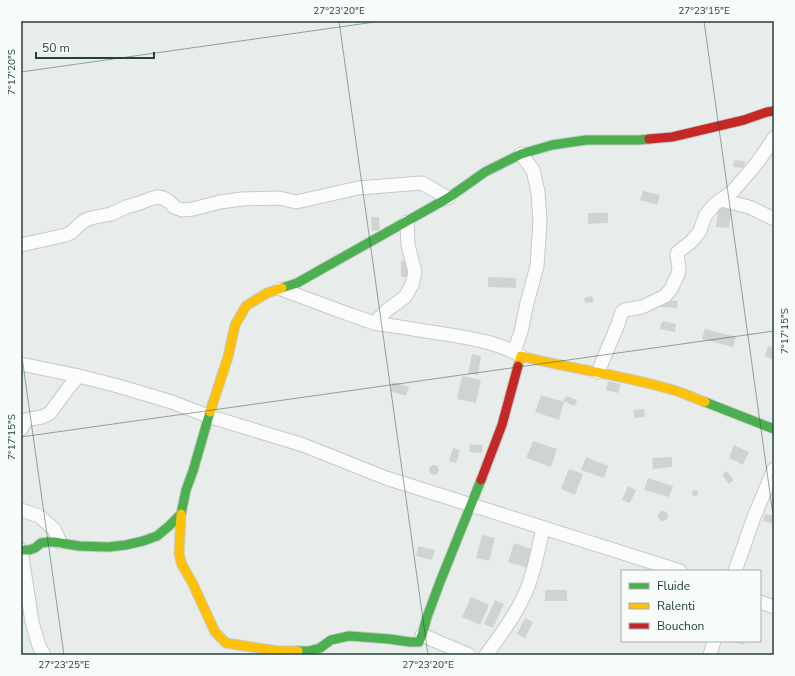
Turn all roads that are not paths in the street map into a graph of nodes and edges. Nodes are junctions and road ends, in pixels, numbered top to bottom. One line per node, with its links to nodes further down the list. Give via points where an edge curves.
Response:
1 (774, 111): 3 (street, via 672,137 579,141 552,145)
2 (774, 138): 5 (street, via 757,163 733,191)
3 (521, 154): 4 (street, via 485,172); 11 (street, via 533,170 538,192 540,222 537,266)
4 (448, 198): 7 (street); 8 (street, via 422,183 358,188 296,202 279,198 242,199 192,210 182,210 157,197 111,214 91,218 66,235)
5 (721, 200): 6 (street, via 749,207); 13 (street, via 705,216 700,231 692,241 677,253 678,274 665,296 642,307 622,312)
6 (774, 219)
7 (407, 222): 9 (street, via 297,283); 10 (street, via 408,245 414,272 412,285 404,297)
8 (21, 245)
9 (281, 289): 10 (street); 15 (street, via 268,293 242,311 235,325 228,357)
10 (374, 323): 11 (street, via 463,336)
11 (518, 353): 13 (street, via 548,363); 19 (street, via 502,425)
12 (21, 364): 14 (street)
13 (598, 372): 17 (street, via 674,390)
14 (79, 376): 15 (street, via 172,402); 16 (street, via 50,413 26,420)
15 (208, 416): 19 (street, via 303,445 386,478); 21 (street)
16 (21, 429)
17 (774, 429)
18 (774, 469): 26 (street)
19 (472, 505): 22 (street); 29 (street, via 440,582)
20 (21, 510): 23 (street, via 39,516 54,529)
21 (181, 514): 23 (street, via 157,536 126,545 79,546); 29 (street, via 180,560 215,632 226,643 278,651 309,651 320,648 331,640 349,636 419,642)
22 (543, 528): 25 (street); 33 (street, via 524,595)
23 (60, 542): 24 (street, via 41,543 35,548)
24 (21, 550): 31 (street, via 32,622)
25 (677, 570)
26 (735, 570)
27 (761, 602): 28 (street)
28 (774, 606)
29 (422, 635): 32 (street)
30 (714, 642): 34 (street)
31 (44, 655)
32 (470, 655)
33 (486, 655)
34 (710, 655)

